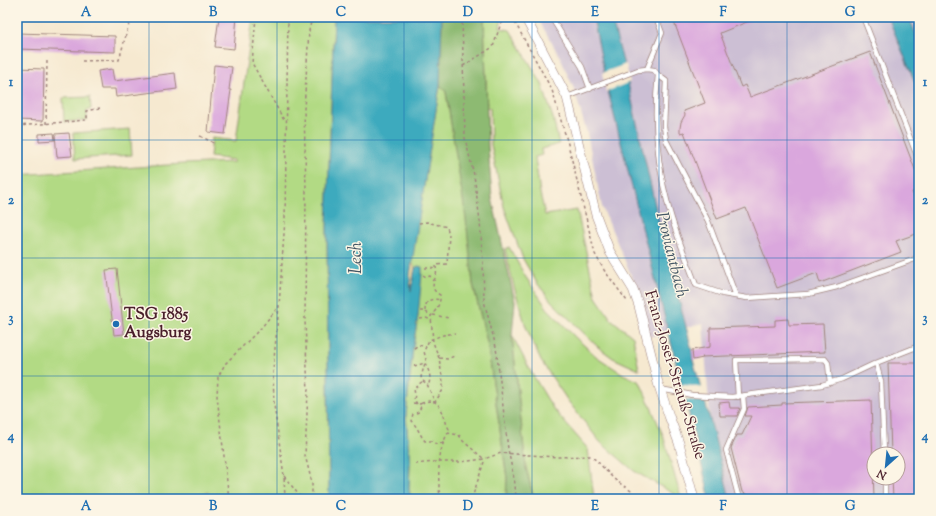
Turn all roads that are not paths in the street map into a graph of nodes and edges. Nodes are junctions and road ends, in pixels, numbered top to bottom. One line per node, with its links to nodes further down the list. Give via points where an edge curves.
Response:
1 (525, 17): 8 (street, Franz-Josef-Strauß-Straße)
2 (551, 17): 7 (lane, via 582,67)
3 (656, 17): 5 (lane, via 662,33)
4 (863, 17): 9 (lane)
5 (647, 69): 6 (lane, via 654,70); 7 (lane, via 638,70)
6 (658, 75): 11 (lane, via 666,81 666,140 708,221); 11 (lane, via 656,143 669,211 696,284)
7 (590, 89): 8 (lane)
8 (567, 97): 15 (street, Franz-Josef-Strauß-Straße, via 596,215 610,252 633,289)
9 (919, 161)
10 (919, 256): 11 (lane, via 838,286 808,294 747,298)
11 (736, 296)
12 (919, 346): 13 (lane)
13 (876, 363): 14 (lane); 17 (lane, via 881,381)
14 (830, 383): 16 (lane); 16 (lane, via 828,363 825,359 736,360)
15 (660, 389): 16 (lane, via 715,397); 19 (street, Franz-Josef-Strauß-Straße, via 679,443)
16 (741, 397): 20 (lane, via 744,409 726,450)
17 (884, 446)
18 (885, 486): 21 (lane)
19 (694, 499)
20 (739, 499)
21 (885, 499)

